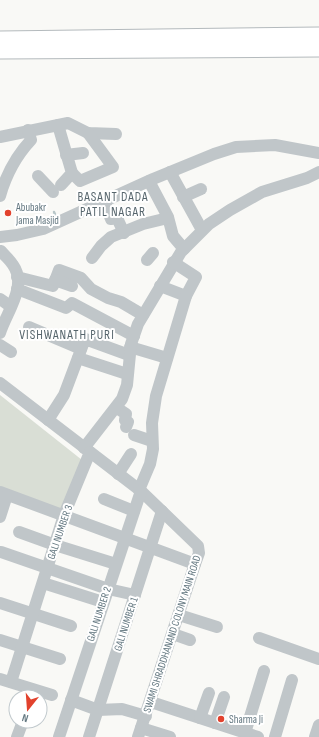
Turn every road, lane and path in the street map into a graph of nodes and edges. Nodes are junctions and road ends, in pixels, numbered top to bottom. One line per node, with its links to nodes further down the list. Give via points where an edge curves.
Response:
1 (319, 35): 2 (main road)
2 (0, 39)
3 (319, 49): 4 (main road)
4 (0, 51)
5 (63, 124): 6 (street); 7 (street); 12 (street)
6 (28, 130): 9 (street); 19 (street, via 30,140 13,163)
7 (88, 133): 8 (street); 16 (street, via 113,167)
8 (116, 134)
9 (0, 137)
10 (83, 153): 12 (street)
11 (319, 153): 13 (street, via 275,145 250,145 220,152)
12 (66, 155): 16 (street)
13 (170, 172): 17 (street); 20 (street)
14 (319, 172): 23 (street, GALI NUMBER 3, via 262,192 225,213)
15 (38, 176): 16 (street, via 57,188)
16 (80, 176)
17 (150, 180): 21 (street); 22 (street)
18 (201, 189): 20 (street)
19 (0, 192)
20 (183, 197): 23 (street)
21 (104, 201): 24 (street, via 111,219 117,218); 25 (street, via 43,229 17,236)
22 (168, 218): 24 (street, via 143,224); 27 (street, via 173,236)
23 (202, 230): 27 (street, GALI NUMBER 3)
24 (124, 233): 28 (street, via 111,237)
25 (0, 237)
26 (0, 248): 31 (street, via 13,265)
27 (184, 249): 29 (street, GALI NUMBER 3)
28 (92, 258)
29 (173, 262): 33 (street, GALI NUMBER 3); 34 (street, GALI NUMBER 2, via 196,277)
30 (55, 280): 31 (street, via 53,286); 32 (street); 37 (street, via 59,270 81,278 91,289 108,298 124,297)
31 (17, 283): 36 (street); 41 (street, via 66,308 72,303)
32 (72, 286)
33 (160, 286): 34 (street); 37 (street, GALI NUMBER 3)
34 (186, 296): 44 (street, GALI NUMBER 2)
35 (0, 299): 36 (street)
36 (10, 306): 39 (street)
37 (143, 315): 41 (street, GALI NUMBER 3)
38 (29, 327): 43 (street)
39 (0, 333)
40 (0, 345): 42 (street)
41 (131, 346): 43 (street, via 85,339); 44 (street); 45 (street, GALI NUMBER 3)
42 (11, 352)
43 (80, 353): 45 (street); 48 (street, via 64,395)
44 (167, 358): 49 (street, GALI NUMBER 2, via 155,402)
45 (127, 374): 47 (street, GALI NUMBER 3, via 126,390)
46 (0, 383): 48 (street)
47 (117, 408): 49 (street, via 126,414 130,431); 50 (street, GALI NUMBER 3, via 106,427)
48 (48, 420): 50 (street)
49 (152, 440): 51 (street, GALI NUMBER 2, via 153,448)
50 (87, 450): 52 (street); 58 (street, GALI NUMBER 3)
51 (148, 468): 52 (street, via 129,457); 53 (street, GALI NUMBER 2)
52 (118, 474): 53 (street)
53 (140, 490): 56 (street, GALI NUMBER 2); 57 (street)
54 (4, 494): 58 (street); 59 (street)
55 (104, 499): 56 (street)
56 (134, 511): 61 (street, GALI NUMBER 2)
57 (162, 511): 63 (street, GALI NUMBER 1); 66 (street, SWAMI SHRADDHANAND COLONY MAIN ROAD, via 196,543 199,548)
58 (64, 515): 61 (street); 62 (street, GALI NUMBER 3)
59 (0, 517)
60 (19, 532): 62 (street)
61 (125, 537): 63 (street); 65 (street, GALI NUMBER 2)
62 (55, 545): 65 (street); 67 (street, GALI NUMBER 3)
63 (151, 547): 66 (street); 70 (street, GALI NUMBER 1)
64 (1, 552): 67 (street)
65 (116, 564): 69 (street, GALI NUMBER 2)
66 (195, 564): 74 (street, SWAMI SHRADDHANAND COLONY MAIN ROAD)
67 (48, 568): 68 (street, GALI NUMBER 3); 69 (street)
68 (43, 583): 71 (street); 73 (street, GALI NUMBER 3)
69 (108, 589): 70 (street); 71 (street, GALI NUMBER 2)
70 (135, 595): 94 (street, GALI NUMBER 1)
71 (103, 602): 92 (street, GALI NUMBER 2)
72 (0, 603): 73 (street)
73 (33, 613): 75 (street); 81 (street, GALI NUMBER 3)
74 (179, 615): 76 (street); 77 (street, SWAMI SHRADDHANAND COLONY MAIN ROAD)
75 (71, 626)
76 (217, 627)
77 (173, 634): 80 (street); 93 (street, SWAMI SHRADDHANAND COLONY MAIN ROAD)
78 (259, 638): 83 (street)
79 (0, 640): 81 (street)
80 (190, 640)
81 (22, 647): 82 (street); 85 (street, GALI NUMBER 3)
82 (60, 659)
83 (319, 659)
84 (264, 671): 100 (street)
85 (5, 680): 87 (street)
86 (292, 680): 105 (street)
87 (24, 689)
88 (209, 692): 96 (street)
89 (48, 695): 90 (street)
90 (52, 695)
91 (224, 697): 97 (street)
92 (71, 700): 94 (street); 101 (street, GALI NUMBER 2)
93 (151, 702): 95 (street, SWAMI SHRADDHANAND COLONY MAIN ROAD); 96 (street)
94 (98, 710): 95 (street, via 122,709); 102 (street, GALI NUMBER 1)
95 (146, 716): 99 (street, SWAMI SHRADDHANAND COLONY MAIN ROAD)
96 (200, 718): 97 (street)
97 (215, 723): 100 (street)
98 (319, 725): 106 (street)
99 (140, 733): 103 (street)
100 (245, 733): 104 (street)
101 (59, 737)
102 (89, 737)
103 (170, 737)
104 (258, 737)
105 (275, 737)
106 (315, 737)

